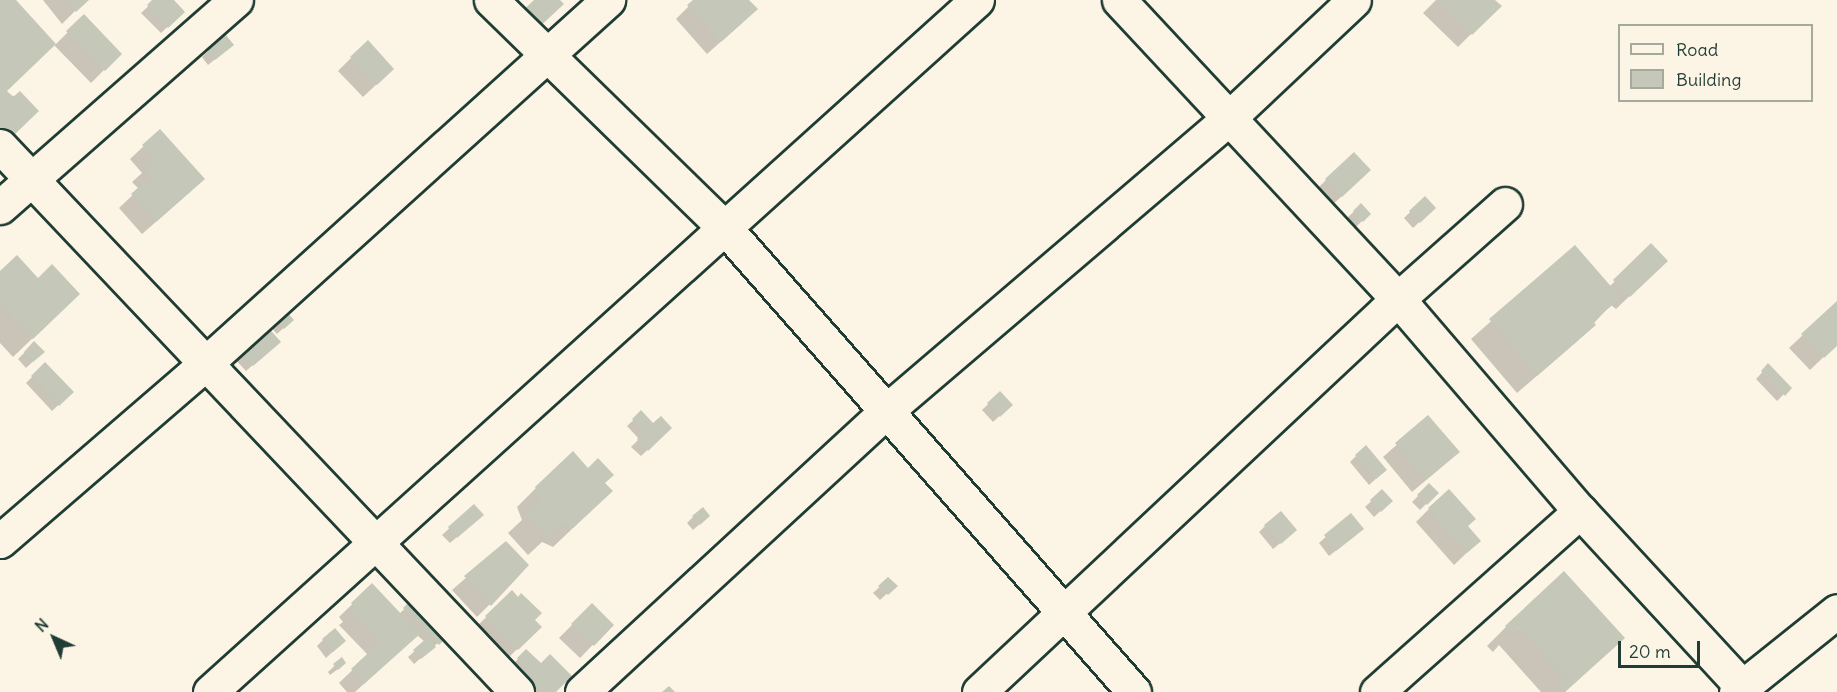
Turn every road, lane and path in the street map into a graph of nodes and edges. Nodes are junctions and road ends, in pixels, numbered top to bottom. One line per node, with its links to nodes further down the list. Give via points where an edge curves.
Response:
1 (236, 0): 10 (street)
2 (491, 0): 7 (street)
3 (608, 0): 7 (street)
4 (976, 0): 13 (street)
5 (1119, 0): 8 (street)
6 (1354, 0): 8 (street)
7 (547, 54): 13 (street); 15 (street)
8 (1230, 117): 14 (street); 16 (street)
9 (0, 146): 10 (street)
10 (32, 178): 12 (street); 15 (street)
11 (1505, 204): 14 (street)
12 (0, 207)
13 (726, 229): 16 (street); 19 (street)
14 (1398, 299): 17 (street); 21 (street)
15 (206, 363): 18 (street); 19 (street)
16 (885, 412): 21 (street); 25 (street)
17 (1580, 511): 22 (street); 28 (street)
18 (0, 541)
19 (376, 543): 23 (street); 24 (street)
20 (1837, 611): 22 (street)
21 (1063, 615): 26 (street); 27 (street)
22 (1742, 690)
23 (210, 692)
24 (518, 692)
25 (582, 692)
26 (979, 692)
27 (1134, 692)
28 (1377, 692)

